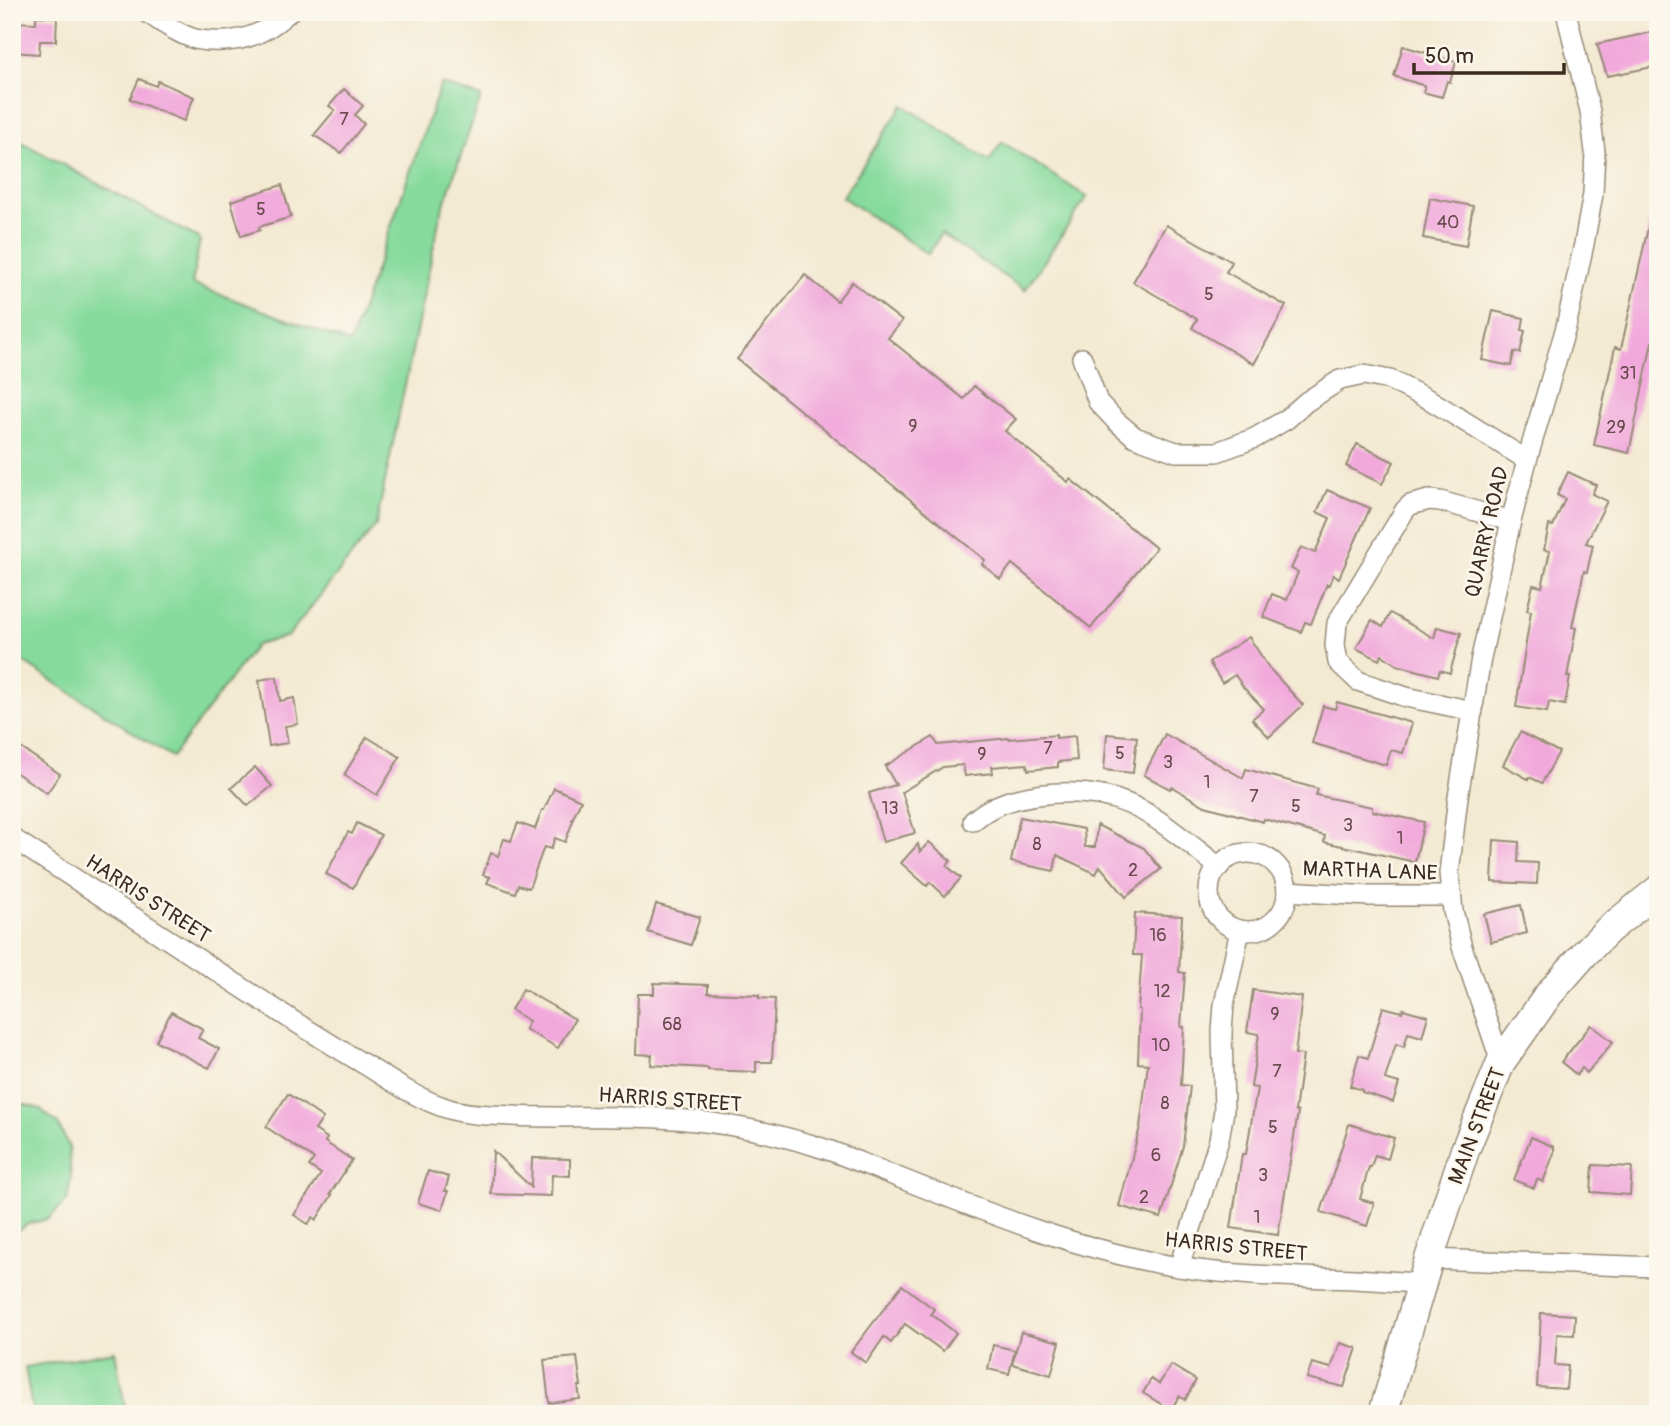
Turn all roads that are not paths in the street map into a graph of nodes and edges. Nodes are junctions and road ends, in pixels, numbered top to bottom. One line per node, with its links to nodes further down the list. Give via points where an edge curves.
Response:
1 (146, 12): 2 (street, via 193,38 223,41 268,29)
2 (289, 12)
3 (1566, 12): 5 (street, QUARRY ROAD, via 1590,111 1595,152 1593,194 1566,327)
4 (1082, 358): 5 (street, via 1098,402 1116,421 1135,437 1176,452 1216,452 1255,439 1340,380 1364,375 1390,380 1430,400)
5 (1527, 460): 6 (street, QUARRY ROAD)
6 (1511, 521): 7 (street, QUARRY ROAD); 7 (street, via 1440,501 1410,505 1337,624 1338,662 1358,681)
7 (1473, 711): 13 (street, QUARRY ROAD, via 1458,797 1449,873)
8 (973, 821): 10 (street, via 1014,799 1059,792 1099,794 1155,817)
9 (12, 838): 16 (street, HARRIS STREET, via 320,1038 399,1086 449,1109 530,1117 683,1119 755,1129 831,1151 1047,1235)
10 (1219, 867): 12 (street, via 1238,855 1261,856 1279,869); 14 (street, via 1210,886 1210,901 1220,919)
11 (1658, 890): 15 (main road, MAIN STREET, via 1586,952 1549,993)
12 (1287, 891): 13 (street, MARTHA LANE); 14 (street, via 1281,913 1270,924)
13 (1451, 896): 15 (street, QUARRY ROAD, via 1462,947)
14 (1240, 930): 16 (street, via 1224,1005 1224,1111 1219,1140)
15 (1501, 1062): 18 (main road, MAIN STREET, via 1465,1150)
16 (1179, 1267): 18 (street, HARRIS STREET, via 1242,1275 1374,1279)
17 (1658, 1267): 18 (street, HARRIS STREET)
18 (1425, 1272): 19 (main road, MAIN STREET)
19 (1382, 1414)

